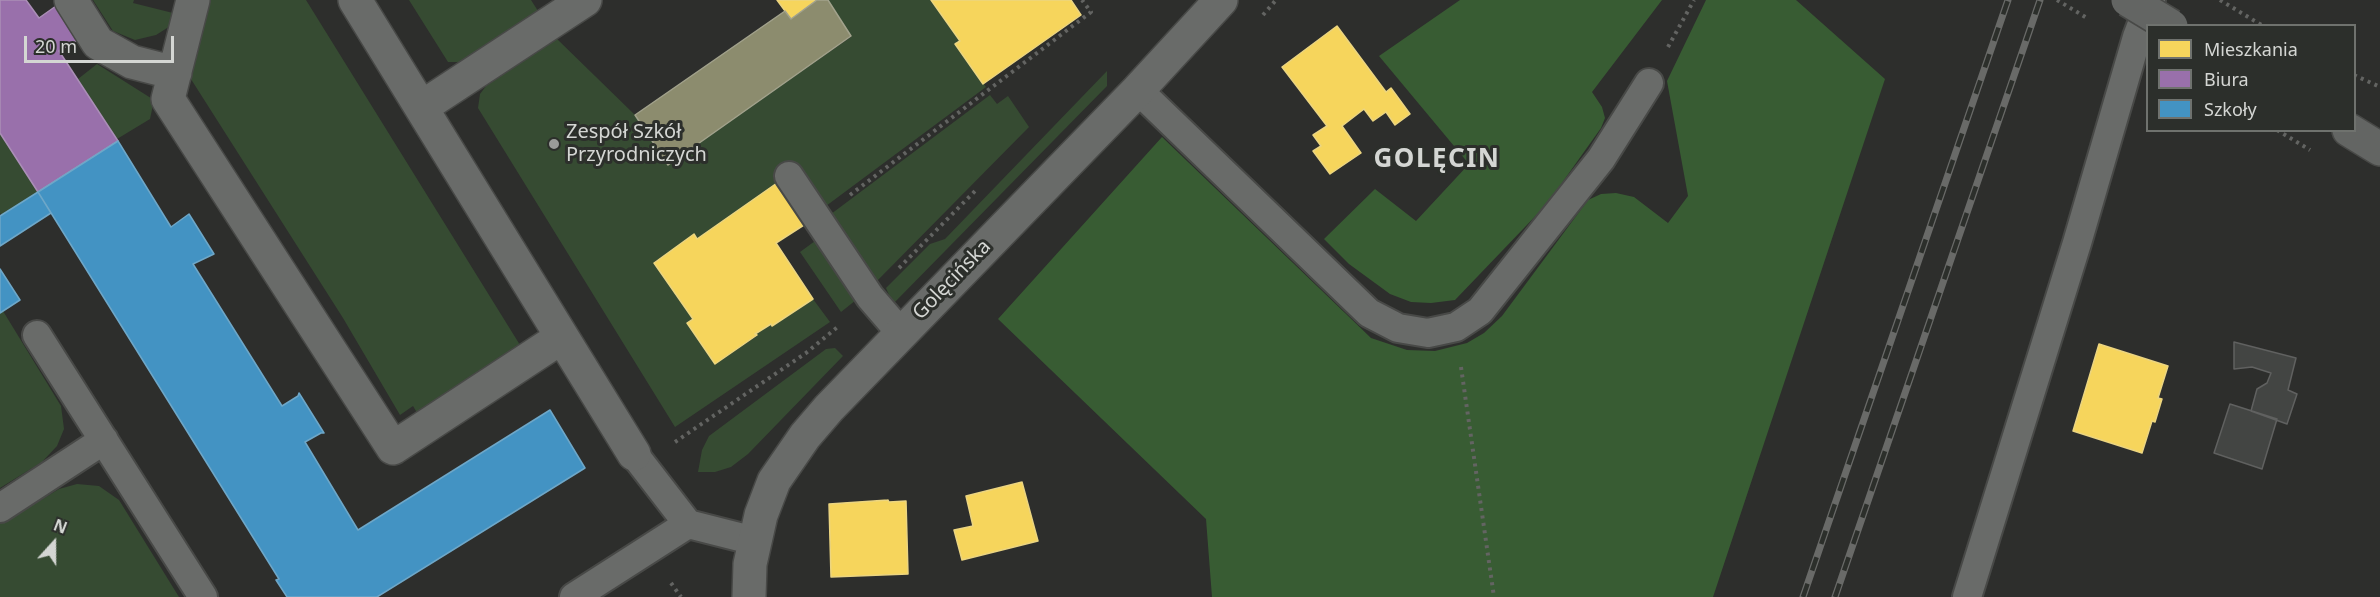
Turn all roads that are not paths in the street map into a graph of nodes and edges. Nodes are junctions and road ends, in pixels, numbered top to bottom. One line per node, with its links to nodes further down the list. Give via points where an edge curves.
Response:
1 (71, 0): 9 (street, via 98,43 132,62)
2 (194, 0): 9 (street)
3 (356, 0): 12 (street)
4 (585, 0): 12 (street)
5 (1221, 0): 11 (street, Golęcińska)
6 (2128, 0): 8 (street, bridge)
7 (2151, 0): 27 (lane)
8 (2168, 24)
9 (175, 72): 18 (street, via 168,99 393,448)
10 (1649, 82): 11 (lane, via 1594,168 1480,311 1456,327 1428,333 1398,328 1369,313)
11 (1138, 90): 16 (street, Golęcińska)
12 (422, 106): 18 (street)
13 (2352, 132): 14 (street)
14 (2380, 149)
15 (789, 176): 16 (lane, via 870,297)
16 (901, 333): 23 (street, Golęcińska, via 829,408 787,460 774,481)
17 (38, 334): 19 (lane)
18 (562, 337): 20 (street)
19 (104, 440): 21 (lane); 24 (lane)
20 (634, 454): 22 (lane)
21 (0, 507)
22 (688, 524): 23 (lane); 25 (lane)
23 (755, 541): 26 (street, Golęcińska)
24 (203, 597)
25 (574, 597)
26 (750, 597)
27 (1967, 597)

